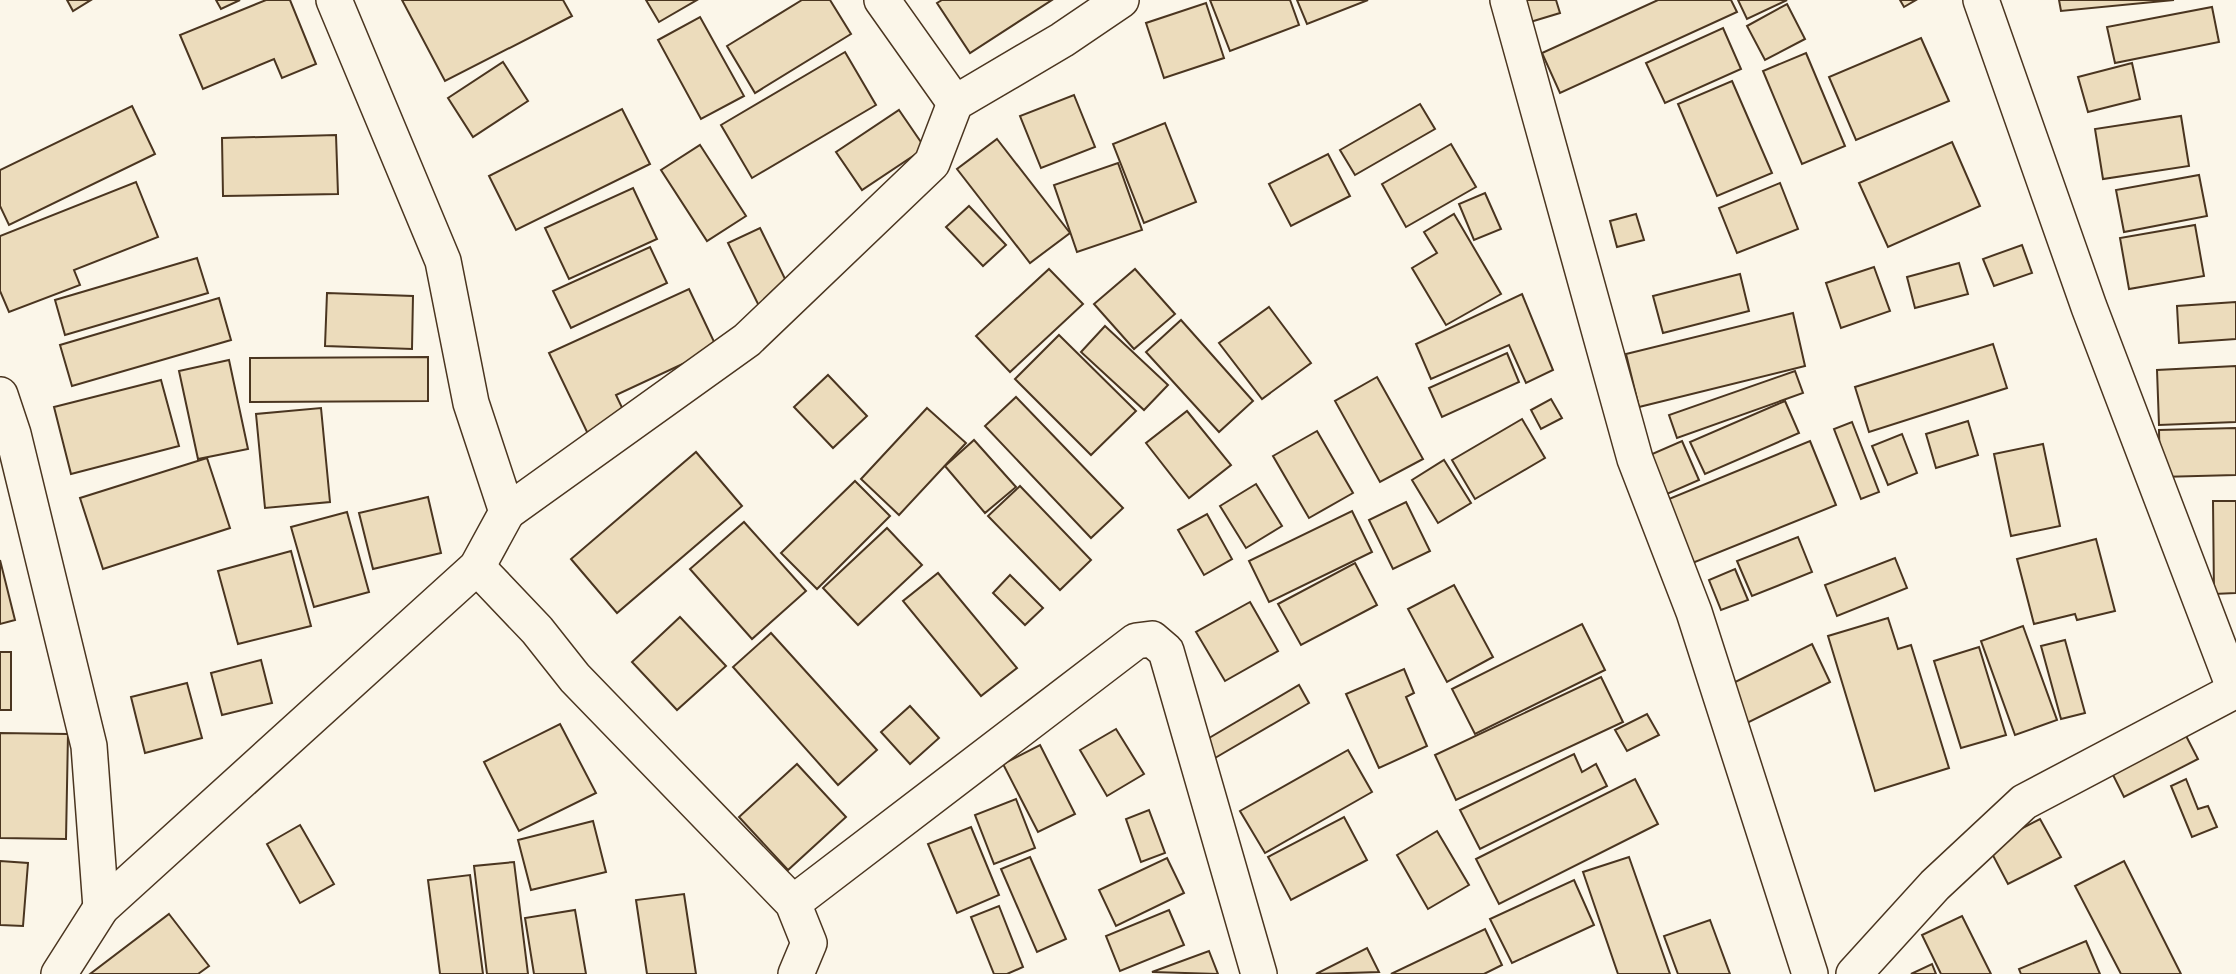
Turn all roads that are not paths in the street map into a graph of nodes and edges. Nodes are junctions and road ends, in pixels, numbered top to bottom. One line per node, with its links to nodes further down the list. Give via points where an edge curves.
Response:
1 (334, 0): 8 (street, via 443,261 471,403)
2 (881, 0): 6 (street)
3 (1121, 0): 6 (street)
4 (1508, 0): 16 (street, via 1635,459 1694,612)
5 (1981, 0): 10 (street, via 2089,307)
6 (955, 103): 8 (street, via 932,163 747,340)
7 (0, 395): 12 (street, via 89,746)
8 (507, 512): 9 (street)
9 (477, 567): 11 (street, via 575,678); 12 (street)
10 (2236, 690): 17 (street, via 2024,802 1935,885)
11 (793, 903): 14 (street, via 809,943); 15 (street, via 1136,641 1152,639 1166,651)
12 (101, 908): 13 (street)
13 (59, 974)
14 (796, 974)
15 (1259, 974)
16 (1811, 974)
17 (1854, 974)

